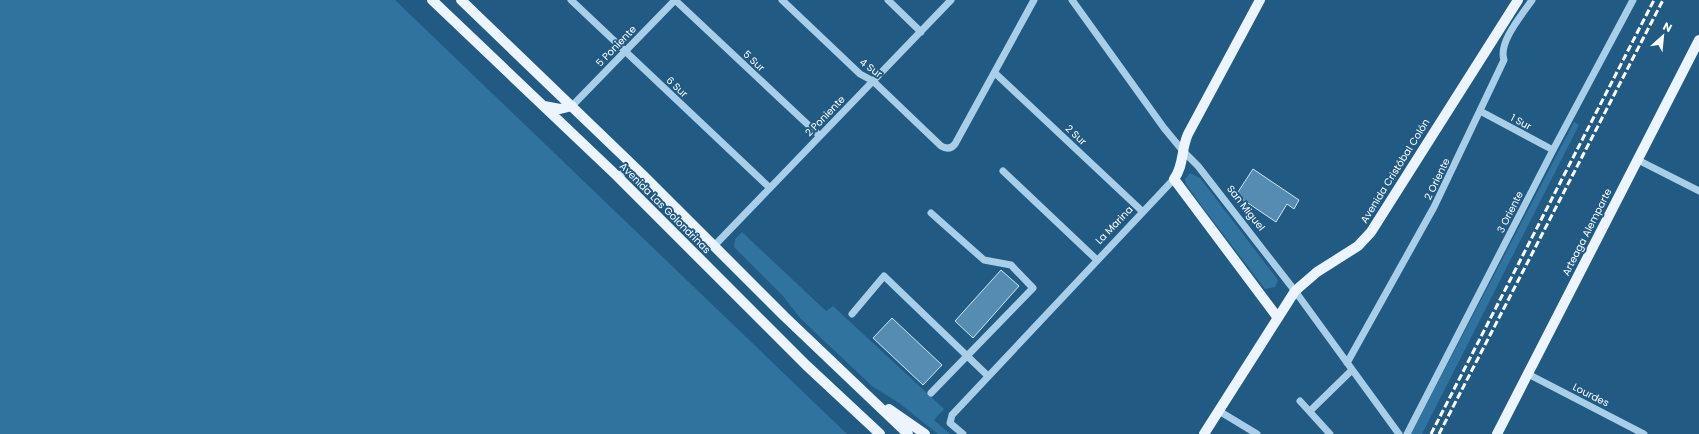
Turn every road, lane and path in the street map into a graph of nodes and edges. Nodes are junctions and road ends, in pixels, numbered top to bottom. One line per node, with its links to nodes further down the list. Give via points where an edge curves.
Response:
1 (432, 0): 19 (main road, Avenida Las Golondrinas)
2 (461, 0): 20 (main road, Avenida Las Golondrinas)
3 (571, 0): 16 (street, 6 Sur)
4 (675, 0): 16 (street, 5 Poniente); 22 (street, 5 Sur)
5 (782, 0): 18 (street, 4 Sur, via 860,74)
6 (888, 0): 14 (street)
7 (951, 0): 14 (street, 2 Poniente)
8 (1034, 0): 17 (street)
9 (1072, 0): 24 (street, San Miguel)
10 (1260, 0): 24 (main road, La Marina, via 1191,129)
11 (1518, 0): 36 (main road, Avenida Cristóbal Colón, via 1371,232 1358,246 1317,272)
12 (1532, 0): 21 (street, 2 Oriente, via 1505,41 1502,53 1504,60)
13 (1633, 0): 23 (street, 3 Oriente)
14 (921, 32): 18 (street, 2 Poniente)
15 (1699, 40): 25 (main road, Arteaga Alemparte)
16 (625, 51): 20 (street, 5 Poniente); 30 (street, 6 Sur)
17 (995, 73): 18 (street, 4 Sur, via 955,144 949,148 941,146); 32 (street, 2 Sur)
18 (873, 81): 22 (street, 2 Poniente)
19 (544, 106): 20 (main road, via 560,109); 28 (main road, Avenida Las Golondrinas)
20 (572, 106): 27 (main road, Avenida Las Golondrinas)
21 (1480, 111): 23 (street, 1 Sur); 40 (street, 2 Oriente, via 1416,241)
22 (820, 136): 30 (street, 2 Poniente)
23 (1553, 150): 59 (street, 3 Oriente)
24 (1183, 151): 29 (main road, La Marina, via 1180,171); 36 (street, San Miguel, via 1198,166)
25 (1638, 160): 31 (street); 42 (main road, Arteaga Alemparte)
26 (1003, 171): 35 (street)
27 (643, 175): 28 (street, via 628,172); 34 (main road, Avenida Las Golondrinas)
28 (616, 176): 49 (main road, Avenida Las Golondrinas)
29 (1174, 179): 32 (street, La Marina); 38 (main road)
30 (770, 188): 34 (street, 2 Poniente)
31 (1699, 191)
32 (1143, 212): 35 (street, La Marina)
33 (932, 213): 39 (street, via 984,260 1011,265 1033,288)
34 (714, 246): 44 (main road, Avenida Las Golondrinas)
35 (1097, 260): 43 (street, La Marina)
36 (1295, 291): 38 (main road, Avenida Cristóbal Colón); 40 (street, San Miguel)
37 (852, 314): 39 (street, via 884,276)
38 (1278, 318): 47 (main road, Avenida Cristóbal Colón)
39 (967, 355): 43 (street); 45 (street)
40 (1348, 363): 41 (street, San Miguel)
41 (1352, 370): 48 (street); 58 (street, San Miguel)
42 (1528, 374): 60 (main road, Arteaga Alemparte); 61 (street, Lourdes)
43 (988, 376): 54 (street, La Marina, via 950,417 952,425)
44 (863, 392): 52 (main road, Avenida Las Golondrinas); 53 (main road)
45 (930, 393)
46 (1300, 401): 48 (street)
47 (1219, 411): 55 (main road, Avenida Cristóbal Colón); 56 (street)
48 (1310, 411): 57 (street)
49 (869, 424): 50 (main road); 51 (main road, Avenida Las Golondrinas)
50 (876, 434)
51 (880, 434)
52 (908, 434)
53 (925, 434)
54 (963, 434)
55 (1204, 434)
56 (1257, 434)
57 (1330, 434)
58 (1399, 434)
59 (1407, 434)
60 (1496, 434)
61 (1644, 434)

